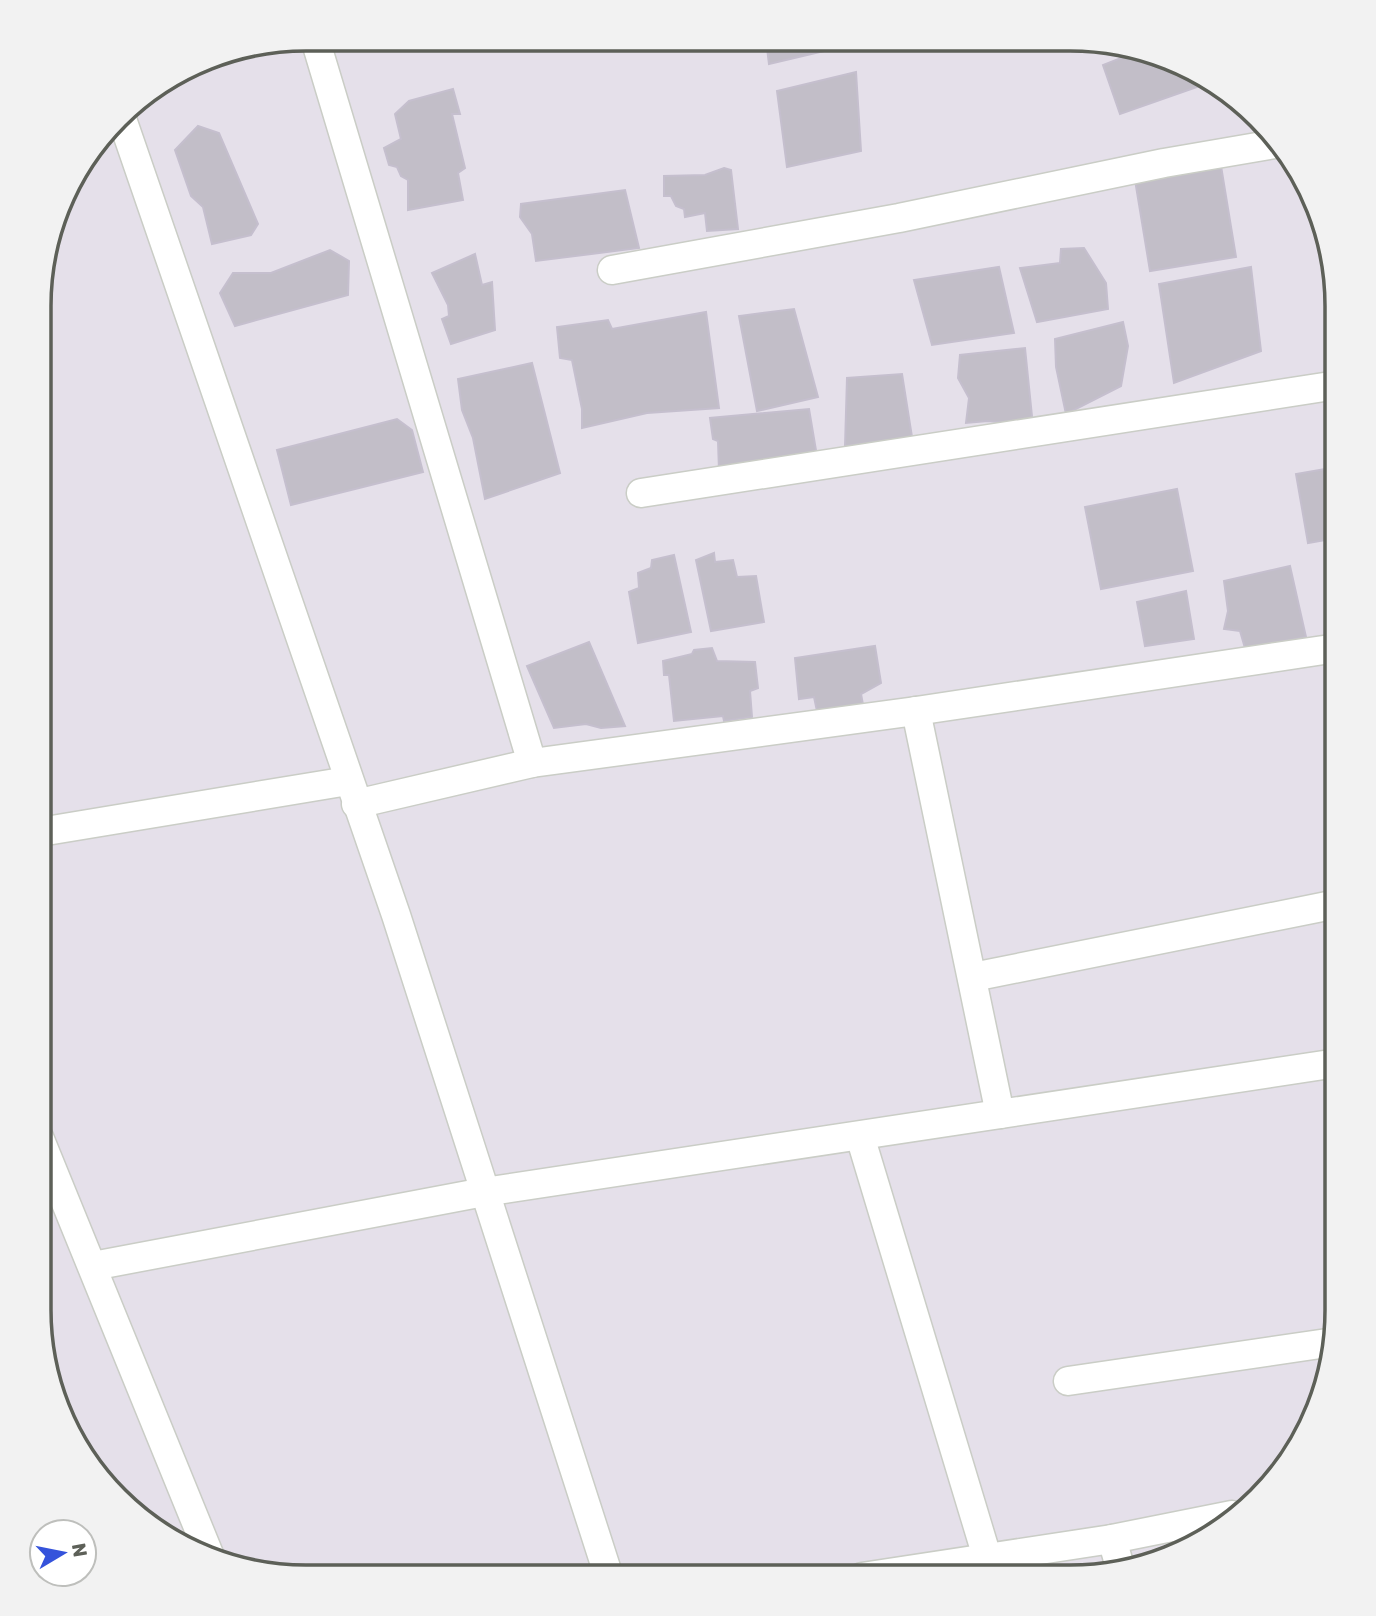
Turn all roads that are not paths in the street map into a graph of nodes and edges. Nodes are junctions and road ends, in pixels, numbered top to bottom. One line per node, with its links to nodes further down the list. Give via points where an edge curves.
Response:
1 (319, 51): 9 (street)
2 (124, 126): 10 (street)
3 (1269, 145): 4 (street)
4 (612, 270)
5 (1325, 387): 6 (street)
6 (641, 493)
7 (1325, 650): 8 (street)
8 (916, 711): 9 (street); 13 (street)
9 (532, 763): 10 (street)
10 (352, 792): 11 (street); 18 (street)
11 (51, 831)
12 (1325, 906): 13 (street)
13 (973, 977): 15 (street)
14 (1325, 1065): 15 (street)
15 (1000, 1114): 16 (street)
16 (860, 1136): 18 (street); 25 (street)
17 (51, 1166): 19 (street)
18 (484, 1192): 19 (street); 27 (street)
19 (93, 1266): 24 (street)
20 (1323, 1344): 21 (street)
21 (1068, 1381)
22 (1219, 1518): 23 (street)
23 (1112, 1539): 25 (street); 26 (street)
24 (205, 1545)
25 (986, 1557): 28 (street)
26 (1118, 1560)
27 (606, 1565)
28 (936, 1565)

